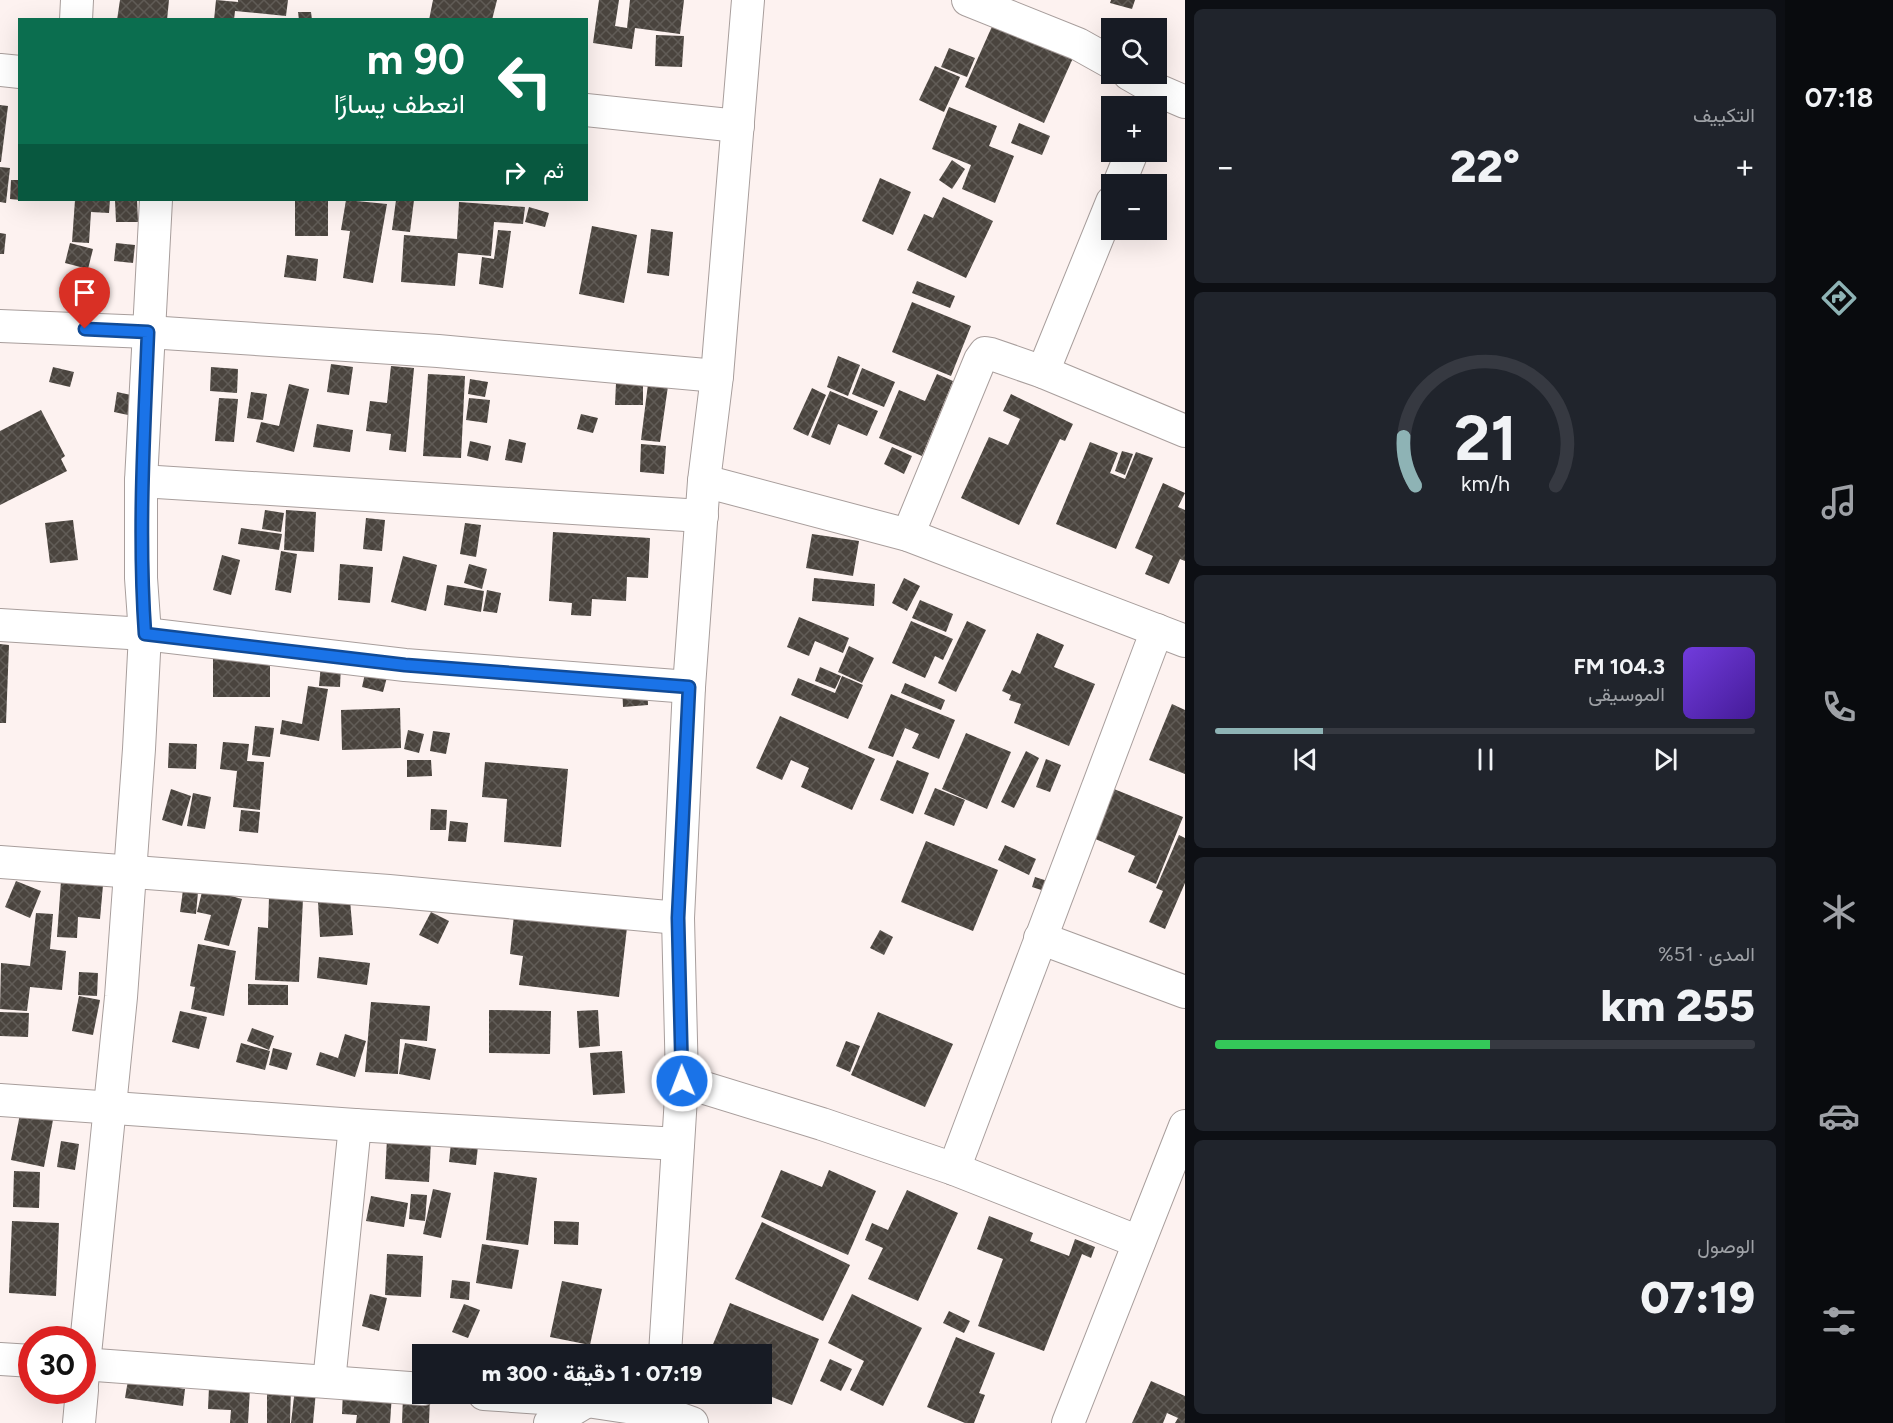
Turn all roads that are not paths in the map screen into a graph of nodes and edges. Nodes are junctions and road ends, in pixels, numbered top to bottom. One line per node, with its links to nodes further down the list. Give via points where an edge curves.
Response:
1 (77, 0): 4 (street)
2 (748, 0): 11 (street)
3 (968, 0): 5 (street)
4 (76, 18)
5 (1101, 57)
6 (0, 70): 7 (street)
7 (18, 72)
8 (1143, 84): 9 (street)
9 (1160, 96)
10 (588, 110): 11 (street)
11 (738, 126): 17 (street)
12 (156, 201): 15 (street)
13 (1101, 229): 16 (street)
14 (0, 326): 15 (street)
15 (148, 332): 17 (street, via 438,351); 19 (street)
16 (1043, 372): 18 (street); 22 (street, via 985,353)
17 (717, 376): 20 (street)
18 (1185, 431)
19 (141, 481): 21 (street); 24 (street)
20 (704, 481): 21 (street); 22 (street)
21 (702, 516): 26 (street)
22 (908, 535): 25 (street)
23 (0, 625): 24 (street)
24 (145, 634): 26 (street, via 405,665); 28 (street)
25 (1171, 635): 30 (street)
26 (689, 687): 29 (street)
27 (0, 862): 28 (street)
28 (130, 872): 29 (street); 34 (street)
29 (678, 918): 32 (street)
30 (1040, 938): 31 (street); 38 (street)
31 (1185, 992)
32 (682, 1081): 37 (street); 38 (street)
33 (0, 1100): 34 (street)
34 (111, 1108): 35 (street); 40 (street)
35 (355, 1125): 37 (street); 45 (street)
36 (1185, 1126): 39 (street)
37 (678, 1144): 41 (street)
38 (954, 1169): 39 (street)
39 (1139, 1242): 54 (street)
40 (88, 1326)
41 (666, 1344)
42 (0, 1359): 43 (street)
43 (18, 1360)
44 (96, 1376): 45 (street)
45 (329, 1382): 46 (street)
46 (412, 1388)
47 (81, 1404): 51 (street)
48 (581, 1404): 52 (street)
49 (614, 1404): 50 (street)
50 (661, 1409): 53 (street)
51 (79, 1423)
52 (550, 1423)
53 (692, 1423)
54 (1068, 1423)

